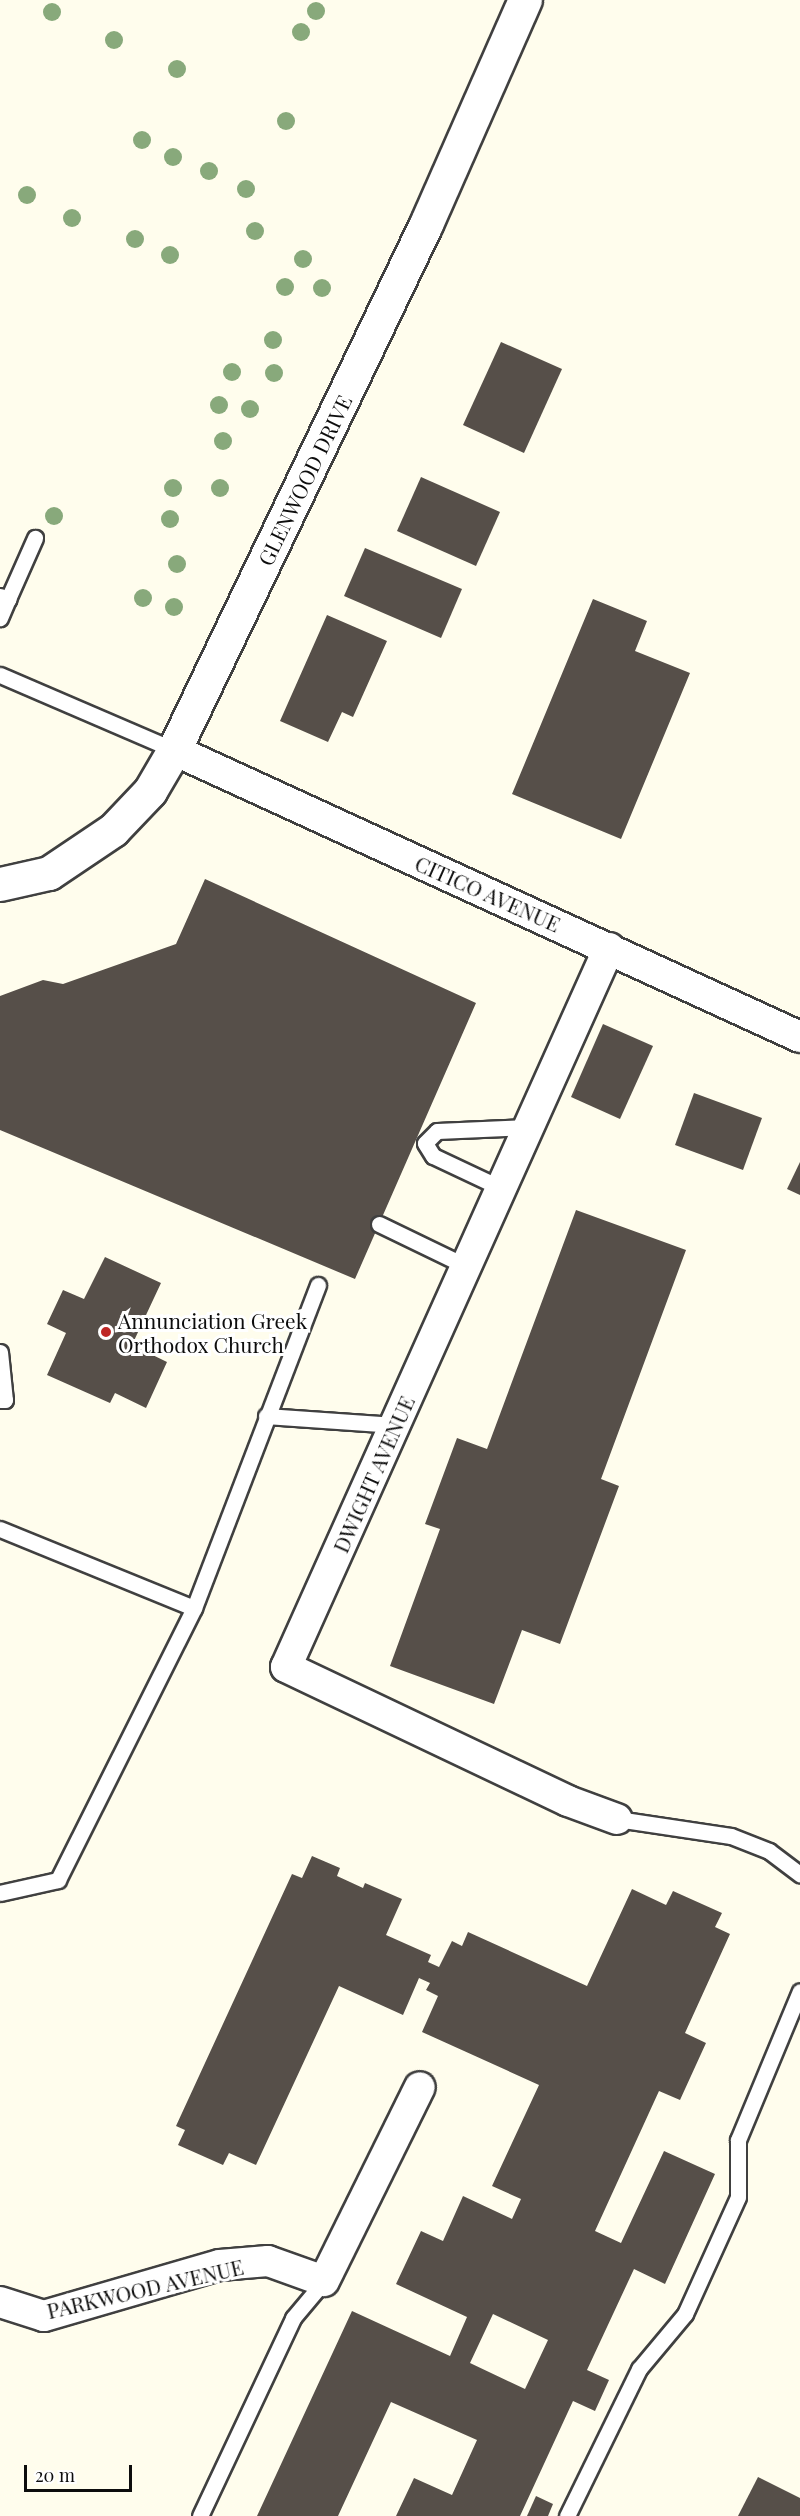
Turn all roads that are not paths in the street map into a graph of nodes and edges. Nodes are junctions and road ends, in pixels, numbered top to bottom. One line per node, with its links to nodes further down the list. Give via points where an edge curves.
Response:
1 (525, 0): 6 (street, GLENWOOD DRIVE, via 426,224)
2 (35, 538): 3 (lane)
3 (4, 598): 4 (lane)
4 (0, 618)
5 (0, 675): 6 (lane)
6 (174, 750): 7 (street, GLENWOOD DRIVE, via 150,791 113,830 49,873); 8 (street, CITICO AVENUE)
7 (0, 884)
8 (609, 948): 9 (street, CITICO AVENUE); 10 (street, DWIGHT AVENUE)
9 (800, 1037)
10 (528, 1127): 11 (street, DWIGHT AVENUE); 11 (lane, via 437,1131 420,1141 434,1156)
11 (501, 1188): 13 (street, DWIGHT AVENUE)
12 (379, 1224): 13 (lane)
13 (466, 1266): 18 (street, DWIGHT AVENUE)
14 (318, 1285): 17 (lane)
15 (0, 1352): 16 (lane, via 5,1400)
16 (0, 1400)
17 (266, 1416): 18 (lane); 20 (lane)
18 (395, 1425): 21 (street, DWIGHT AVENUE, via 286,1667 568,1802)
19 (0, 1529): 20 (lane)
20 (194, 1608): 23 (lane, via 58,1880)
21 (617, 1819): 22 (lane, via 731,1836 769,1851)
22 (800, 1874)
23 (0, 1893)
24 (800, 1990): 29 (lane, via 738,2140 738,2197 685,2314 639,2369)
25 (420, 2087): 26 (street)
26 (324, 2281): 27 (street, PARKWOOD AVENUE, via 268,2260 220,2265 44,2316); 28 (lane, via 293,2318)
27 (0, 2302)
28 (200, 2516)
29 (567, 2516)

